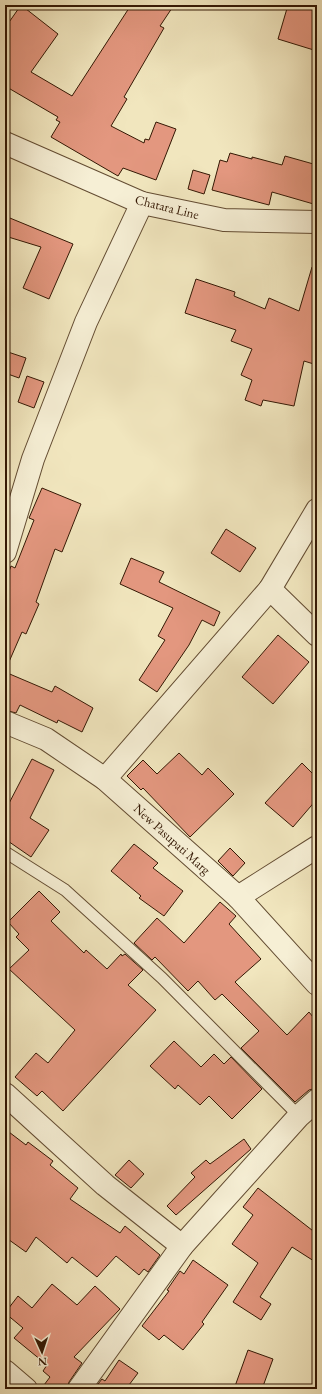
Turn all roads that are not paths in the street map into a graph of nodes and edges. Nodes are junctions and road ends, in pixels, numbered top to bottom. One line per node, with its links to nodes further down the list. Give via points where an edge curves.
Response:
1 (5, 143): 2 (street, Chatara Line)
2 (142, 204): 3 (street, Chatara Line, via 224,220); 5 (street, via 86,322 33,459)
3 (317, 222)
4 (317, 510): 6 (street)
5 (5, 552)
6 (270, 589): 7 (street); 9 (street)
7 (317, 635)
8 (5, 722): 9 (street, New Pasupati Marg, via 46,739)
9 (105, 779): 12 (street, New Pasupati Marg)
10 (317, 847): 12 (street)
11 (5, 852): 16 (lane, via 65,890 151,967)
12 (238, 897): 13 (street, New Pasupati Marg)
13 (317, 984)
14 (5, 1094): 17 (street, via 105,1185)
15 (317, 1100): 16 (street)
16 (299, 1116): 17 (street)
17 (182, 1246): 20 (street)
18 (5, 1371): 19 (street)
19 (26, 1389)
20 (79, 1389)

